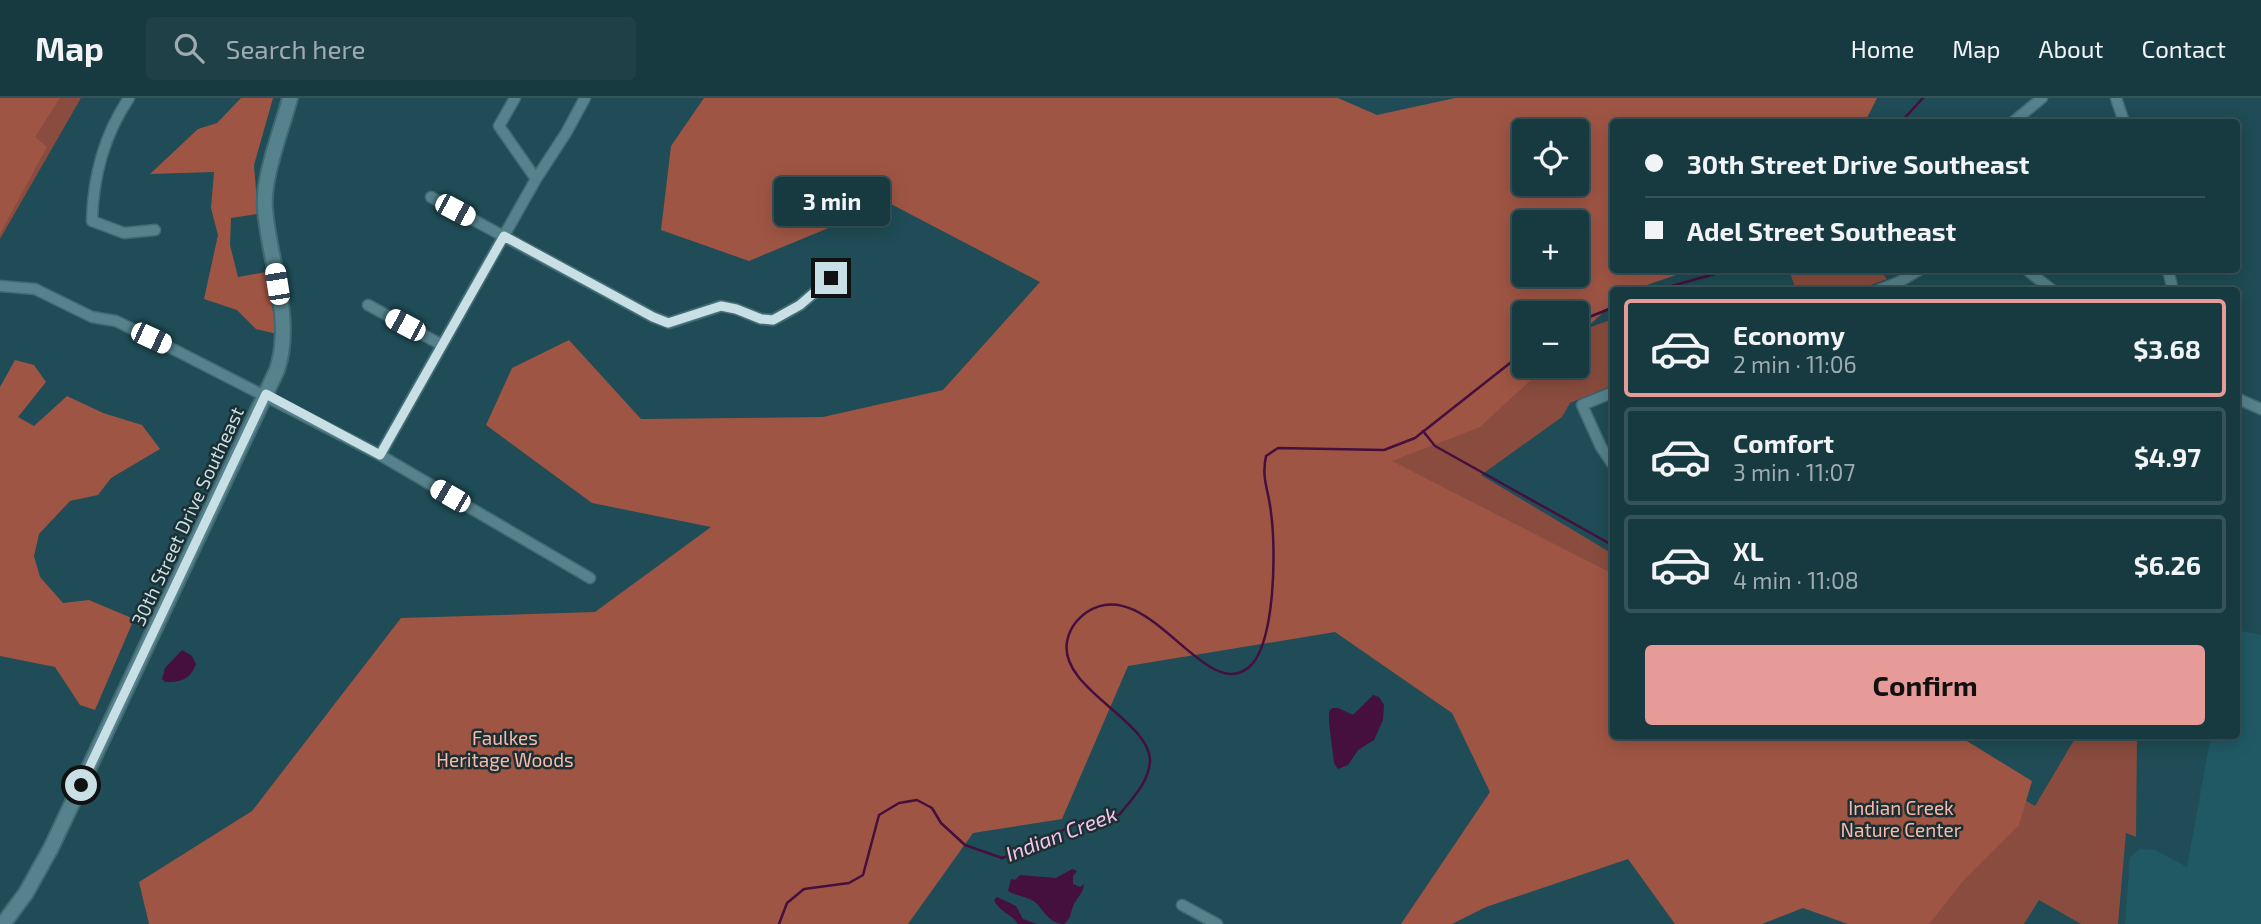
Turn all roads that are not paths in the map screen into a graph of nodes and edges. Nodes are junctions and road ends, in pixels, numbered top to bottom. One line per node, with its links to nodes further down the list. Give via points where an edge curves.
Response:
1 (128, 98): 11 (street, via 106,138 92,221 124,233)
2 (290, 98): 21 (main road, 30th Street Drive Southeast, via 265,197 284,340 278,370)
3 (515, 98): 9 (street, via 499,126)
4 (584, 98): 9 (street)
5 (2042, 98): 7 (street)
6 (2116, 98): 8 (street)
7 (2017, 119)
8 (2123, 119)
9 (536, 179): 12 (street)
10 (430, 197): 12 (street)
11 (155, 230)
12 (504, 236): 15 (street, via 668,323 721,306 773,320 800,305); 20 (street)
13 (1914, 273): 17 (street)
14 (2030, 273): 18 (street)
15 (831, 278)
16 (0, 286): 21 (street, via 35,289 92,317 116,321)
17 (1886, 287)
18 (2048, 287)
19 (368, 305): 20 (street)
20 (442, 345): 25 (street)
21 (266, 394): 25 (street); 29 (main road, 30th Street Drive Southeast, via 48,856)
22 (1610, 394): 26 (street, via 1582,405)
23 (2240, 400): 24 (street)
24 (2261, 409)
25 (380, 455): 27 (street)
26 (1610, 460)
27 (590, 578)
28 (1182, 905): 30 (street)
29 (3, 924)
30 (1217, 924)

